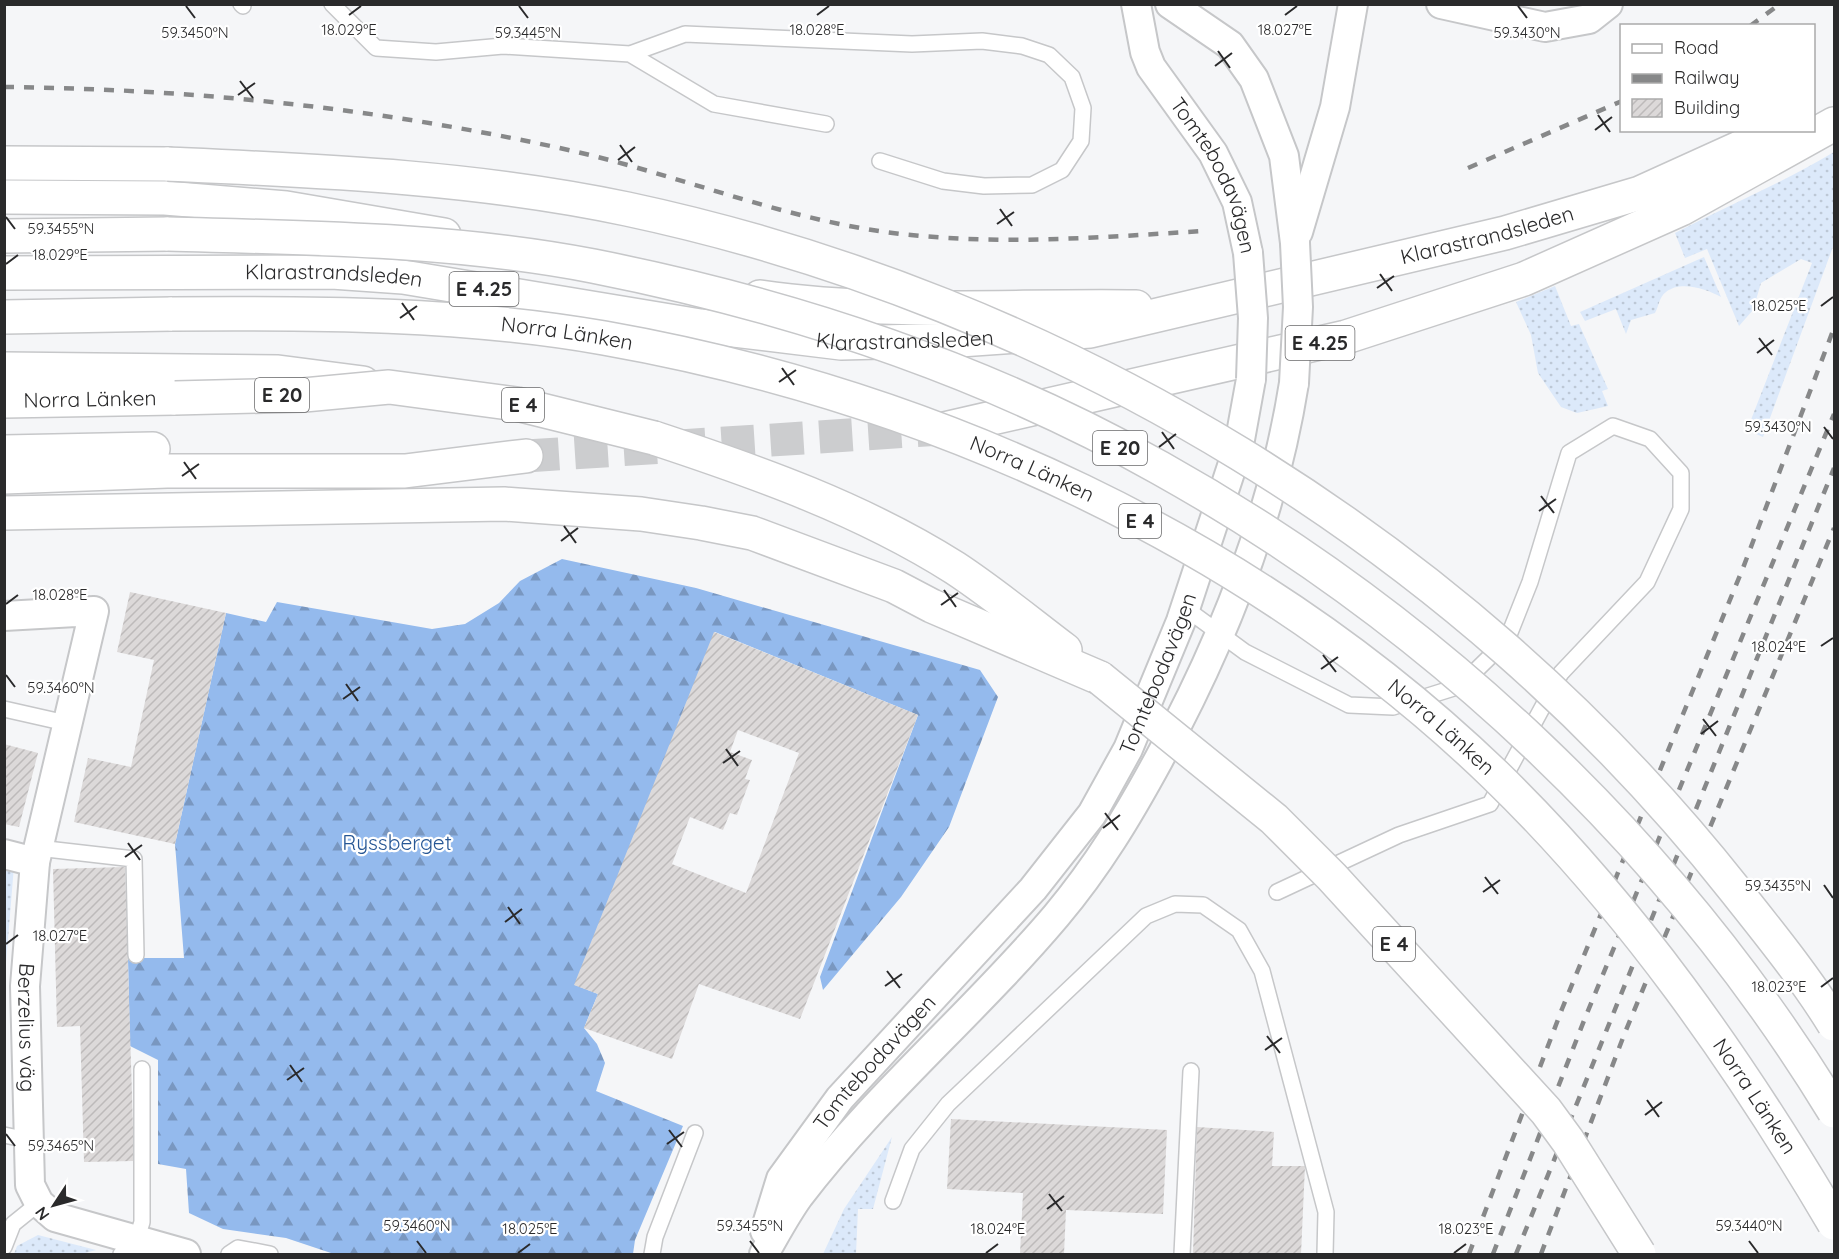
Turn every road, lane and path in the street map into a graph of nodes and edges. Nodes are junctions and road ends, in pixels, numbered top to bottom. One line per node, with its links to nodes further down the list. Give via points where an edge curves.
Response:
1 (332, 4): 7 (lane, via 376,48 436,52 503,46)
2 (1136, 4): 29 (street, Tomtebodavägen, bridge, via 1151,67 1213,153 1237,202 1248,253 1253,318 1251,379 1239,445)
3 (1170, 4): 17 (street, Tomtebodavägen, via 1230,45 1254,79 1284,156)
4 (1353, 4): 17 (street, via 1335,107)
5 (1441, 4): 6 (street, via 1545,27 1589,19)
6 (1608, 4)
7 (630, 54): 10 (lane, via 714,104); 13 (lane, via 685,34 912,44 982,40 1022,46 1049,56 1072,77 1083,108 1081,141 1062,170 1032,185 984,186 943,181)
8 (1834, 100): 9 (highway)
9 (1815, 112)
10 (826, 124)
11 (1834, 124): 25 (highway, Klarastrandsleden / E 4.25, via 1681,209 1524,279 1346,337)
12 (1775, 132): 19 (highway, Klarastrandsleden / E 4.25, via 1641,193 1505,234)
13 (880, 161)
14 (4, 163): 40 (highway, bridge, via 327,170 457,181 564,198 722,232 842,268 1027,340 1142,398 1308,498 1402,564 1519,662 1676,819 1757,917)
15 (4, 197): 19 (highway, via 165,198 286,208 404,227 682,284 844,305 943,309)
16 (4, 236): 43 (highway, E 20, bridge, via 334,238 588,265 720,294 831,327 940,365 1051,413 1159,467 1280,542 1440,659 1529,738 1625,835 1703,927 1756,996)
17 (1295, 243): 31 (street, Tomtebodavägen, bridge, via 1298,308 1294,383 1284,446)
18 (4, 273): 19 (highway, Klarastrandsleden / E 4.25, via 332,272 403,277 700,326 841,343 1090,331)
19 (1180, 308)
20 (4, 318): 48 (highway, Norra Länken / E 4, bridge, via 315,313 443,318 603,338 750,368 911,418 1025,465 1198,552 1307,622 1380,677 1493,774 1555,837 1647,943 1789,1146)
21 (4, 369): 22 (highway, Norra Länken)
22 (174, 385): 23 (highway, Norra Länken / E 20, bridge, via 304,394); 24 (highway, Norra Länken / E 20)
23 (389, 387): 32 (highway, Norra Länken / E 4, bridge, via 517,404 654,438 818,496 952,566 996,595)
24 (4, 401)
25 (944, 429)
26 (4, 452): 27 (highway, via 303,450 526,456 405,471 168,471)
27 (4, 477)
28 (4, 513): 32 (highway, via 504,504 640,514 701,523 752,533 894,586)
29 (1183, 615): 31 (lane); 55 (street, Tomtebodavägen, via 1128,749 1092,814 1033,890 840,1098 781,1179)
30 (4, 616): 34 (street, Berzelius väg, via 94,611)
31 (1218, 641): 37 (lane, via 1349,705 1393,707 1460,686 1507,640 1530,582 1569,453 1613,426 1650,439 1681,472 1681,509 1647,582 1561,673 1490,804 1399,835); 56 (street, Tomtebodavägen, via 1191,701 1117,836 1057,915 870,1111 798,1198)
32 (1100, 678): 59 (highway, Norra Länken / E 4, bridge, via 1243,792 1348,894 1546,1111)
33 (4, 709): 34 (lane)
34 (66, 723): 36 (street, Berzelius väg)
35 (4, 854): 36 (street)
36 (37, 855): 38 (lane, via 134,859); 39 (street, Berzelius väg)
37 (1277, 892)
38 (136, 955)
39 (15, 984): 45 (street, Berzelius väg)
40 (1834, 1024)
41 (142, 1069): 50 (lane, via 142,1222)
42 (1191, 1071): 57 (lane)
43 (1834, 1111)
44 (695, 1132): 54 (lane)
45 (16, 1138): 47 (street, Berzelius väg)
46 (893, 1201): 58 (lane, via 912,1149 948,1104 1146,916 1175,904 1203,905 1239,930 1262,971 1326,1212)
47 (39, 1203): 49 (lane, via 13,1224); 50 (street, via 56,1217)
48 (1834, 1223)
49 (4, 1247)
50 (129, 1247): 51 (street)
51 (186, 1254)
52 (229, 1254): 53 (lane, via 238,1248)
53 (270, 1254)
54 (652, 1254)
55 (758, 1254)
56 (764, 1254)
57 (1182, 1254)
58 (1325, 1254)
59 (1639, 1254)

